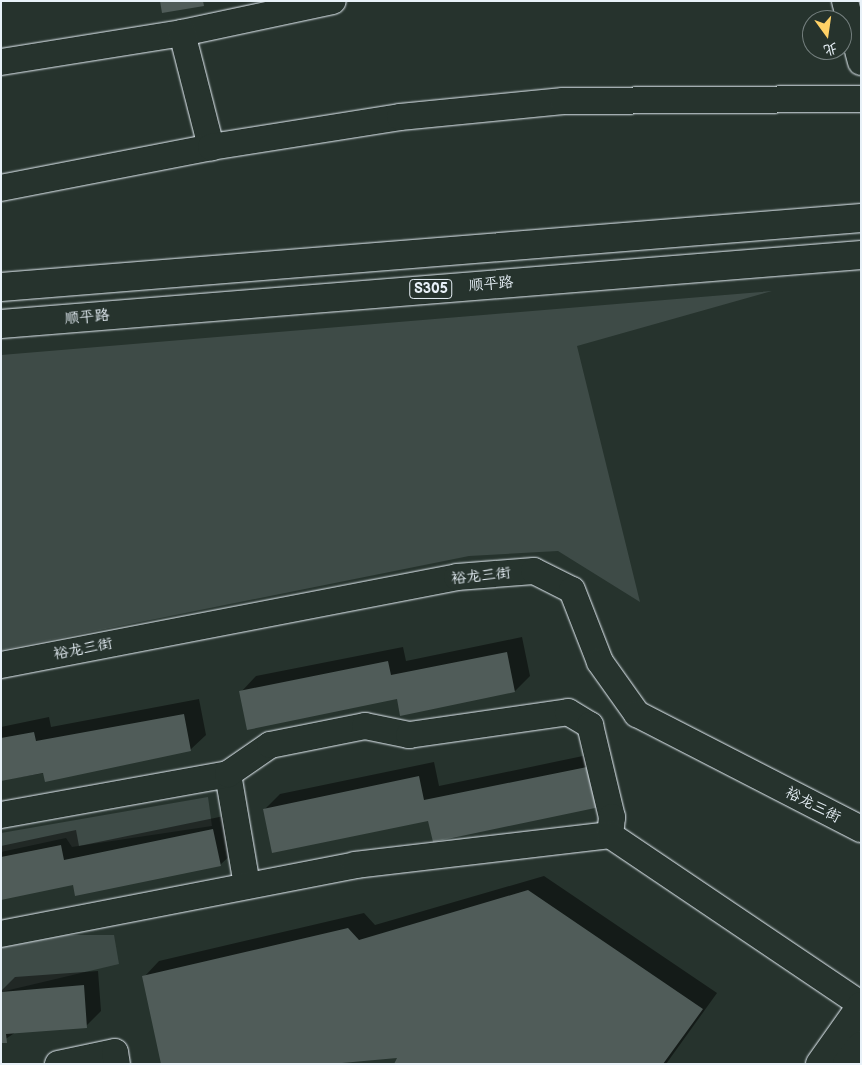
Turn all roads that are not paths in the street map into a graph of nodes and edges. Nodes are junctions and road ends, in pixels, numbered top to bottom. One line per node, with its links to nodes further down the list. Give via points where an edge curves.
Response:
1 (333, 1): 3 (street)
2 (845, 1): 5 (street)
3 (182, 33): 4 (street); 7 (street)
4 (1, 62)
5 (861, 62)
6 (861, 99): 7 (street, via 563,101 400,117)
7 (211, 147): 8 (street)
8 (1, 188)
9 (861, 218): 11 (main road)
10 (861, 255): 12 (main road, 顺平路 / S305)
11 (1, 287)
12 (1, 324)
13 (1, 665): 16 (street, 裕龙三街, via 457,577 534,571 572,590 600,662 638,714)
14 (228, 774): 15 (street); 17 (street, via 270,745 364,726 409,735 568,712 590,725 612,817); 18 (street)
15 (1, 815)
16 (861, 829)
17 (610, 835): 18 (street, via 356,864); 20 (street)
18 (247, 885): 19 (street)
19 (1, 934)
20 (861, 1005): 24 (main road)
21 (861, 1046): 25 (main road)
22 (58, 1064): 23 (street, via 115,1052)
23 (118, 1064)
24 (820, 1064)
25 (847, 1064)

